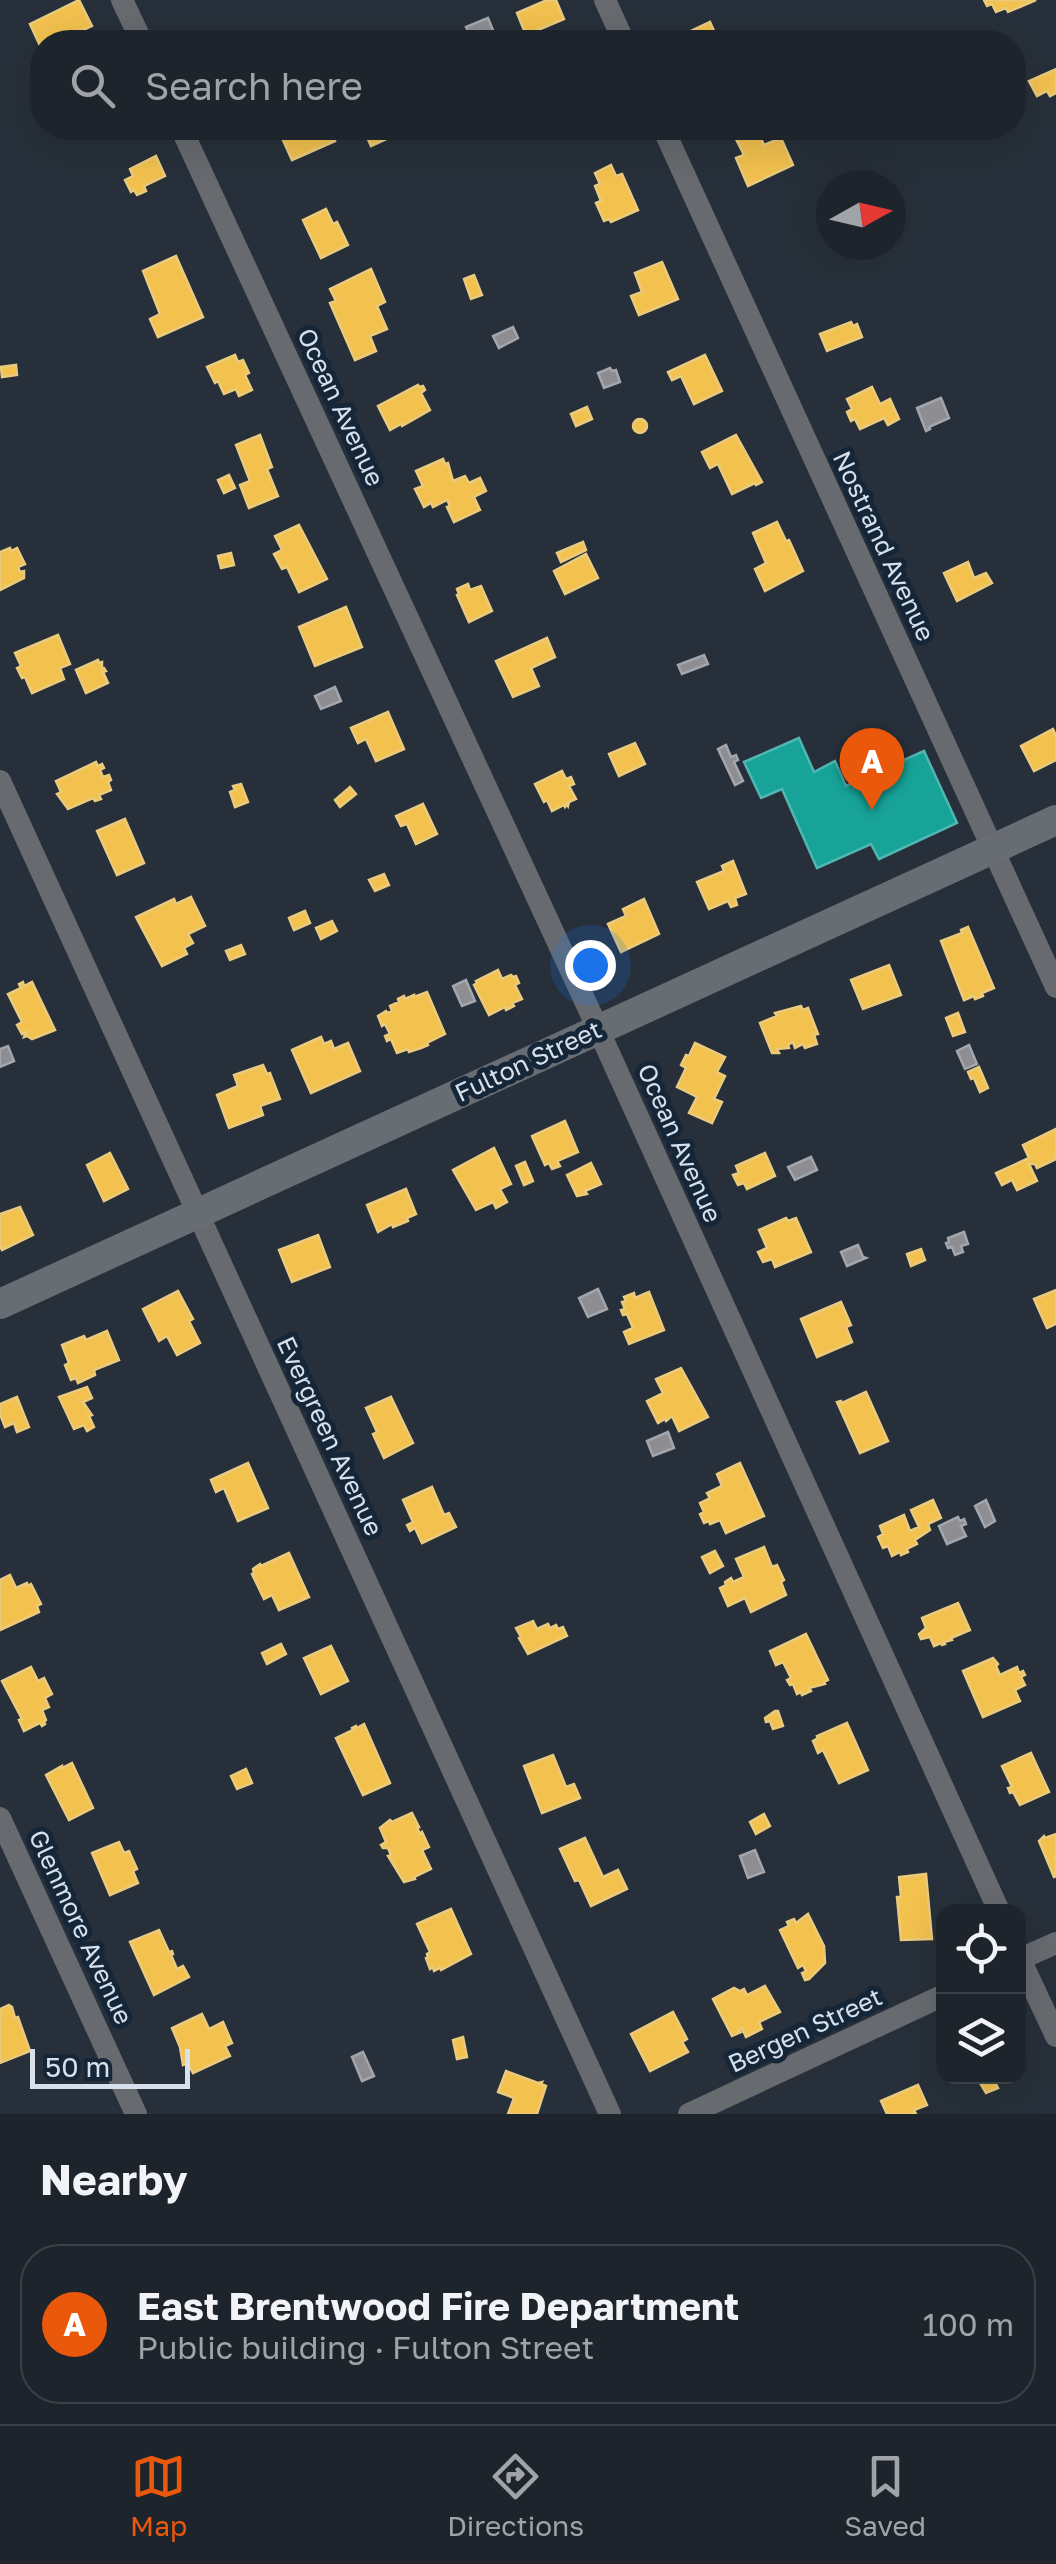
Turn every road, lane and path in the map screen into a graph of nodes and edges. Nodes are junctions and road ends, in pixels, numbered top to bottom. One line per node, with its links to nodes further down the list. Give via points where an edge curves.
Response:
1 (122, 0): 3 (street)
2 (605, 0): 4 (street)
3 (136, 30)
4 (619, 30)
5 (188, 140): 11 (street, Ocean Avenue)
6 (668, 140): 9 (street, Nostrand Avenue)
7 (0, 781): 12 (street, Evergreen Avenue)
8 (1056, 820): 9 (street, Fulton Street)
9 (992, 849): 10 (street, Nostrand Avenue); 11 (street, Fulton Street)
10 (1056, 987)
11 (598, 1028): 12 (street, Fulton Street); 15 (street, Ocean Avenue)
12 (198, 1212): 13 (street, Fulton Street); 22 (street, Evergreen Avenue)
13 (0, 1304)
14 (0, 1818): 21 (street, Glenmore Avenue)
15 (995, 1904)
16 (1056, 1943): 17 (street)
17 (1026, 1955)
18 (1026, 1973): 20 (street)
19 (936, 1999): 23 (street, Bergen Street)
20 (1056, 2036)
21 (136, 2114)
22 (610, 2114)
23 (690, 2114)

